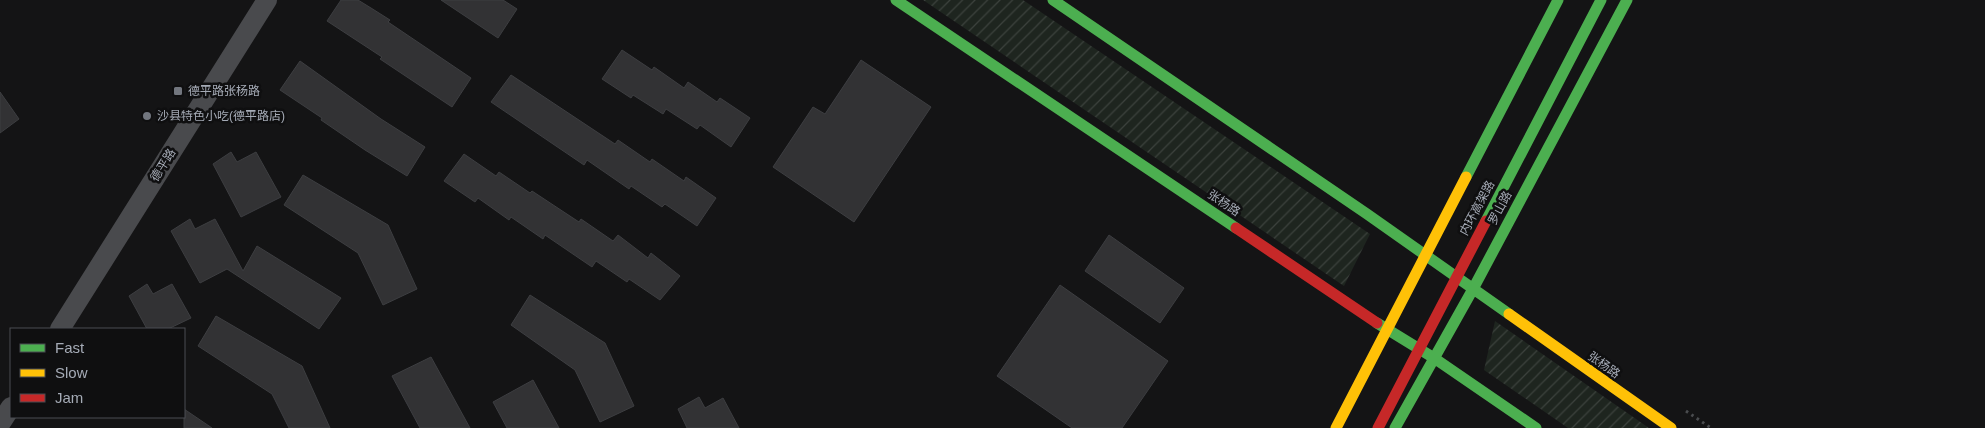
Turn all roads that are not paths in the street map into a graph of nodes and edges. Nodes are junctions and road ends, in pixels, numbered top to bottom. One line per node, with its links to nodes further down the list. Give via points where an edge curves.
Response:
1 (267, 0): 11 (street, 德平路)
2 (896, 0): 10 (main road, 张杨路)
3 (1053, 0): 8 (main road, 张杨路)
4 (1558, 0): 16 (main road, 内环高架路)
5 (1601, 0): 17 (main road, 内环高架路)
6 (1626, 0): 9 (main road, 罗山路)
7 (1502, 84): 8 (main road)
8 (1419, 251): 9 (main road, 张杨路); 10 (main road)
9 (1473, 289): 12 (main road, 罗山路); 20 (main road, 张杨路)
10 (1380, 325): 12 (main road, 张杨路); 15 (main road)
11 (61, 328)
12 (1434, 358): 18 (main road, 罗山路); 19 (main road, 张杨路)
13 (10, 408): 14 (street)
14 (0, 424)
15 (1326, 428)
16 (1336, 428)
17 (1378, 428)
18 (1395, 428)
19 (1536, 428)
20 (1671, 428)

